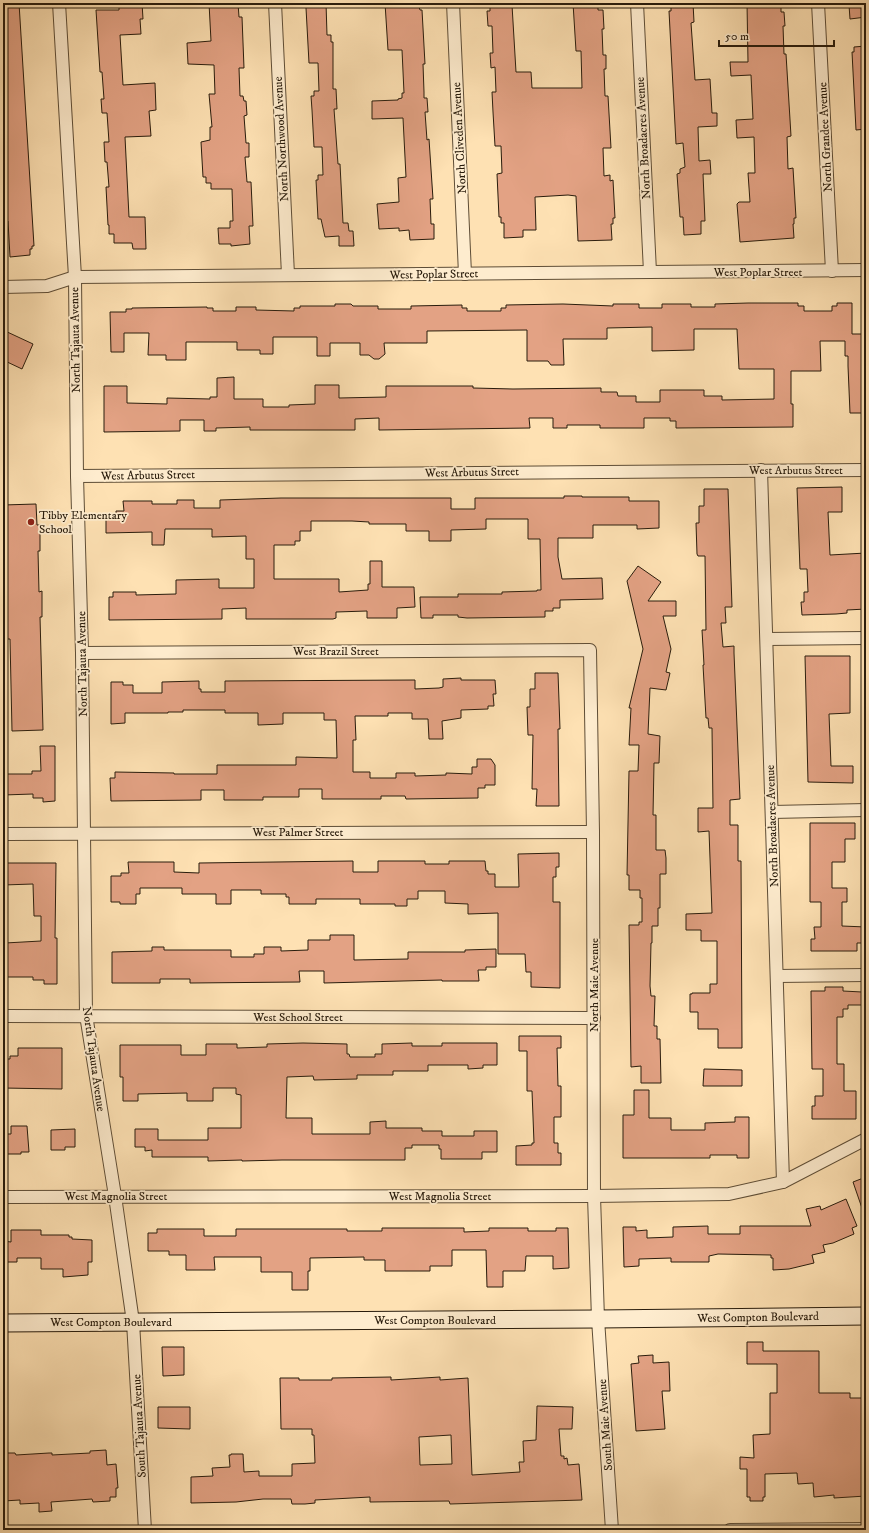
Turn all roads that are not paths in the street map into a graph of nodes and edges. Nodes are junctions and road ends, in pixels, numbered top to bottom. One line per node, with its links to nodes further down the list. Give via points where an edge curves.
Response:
1 (59, 3): 11 (street, North Tajauta Avenue)
2 (275, 3): 10 (street, North Northwood Avenue)
3 (453, 3): 9 (street, North Cliveden Avenue)
4 (637, 3): 8 (street, North Broadacres Avenue)
5 (818, 3): 7 (street, North Grandee Avenue)
6 (866, 270): 7 (street, West Poplar Street)
7 (832, 271): 8 (street, West Poplar Street)
8 (650, 272): 9 (street, West Poplar Street)
9 (466, 274): 10 (street, West Poplar Street)
10 (288, 275): 11 (street, West Poplar Street)
11 (74, 277): 12 (street, West Poplar Street, via 47,286); 15 (street, North Tajauta Avenue)
12 (3, 286)
13 (761, 470): 14 (street, West Arbutus Street); 15 (street, West Arbutus Street); 17 (street, North Broadacres Avenue)
14 (866, 470)
15 (77, 476): 19 (street, North Tajauta Avenue)
16 (866, 638): 17 (street)
17 (767, 639): 21 (street, North Broadacres Avenue)
18 (590, 650): 19 (street, West Brazil Street); 22 (street, North Maie Avenue)
19 (82, 653): 23 (street, North Tajauta Avenue)
20 (866, 810): 21 (street)
21 (772, 812): 26 (street, North Broadacres Avenue)
22 (593, 832): 23 (street, West Palmer Street); 29 (street, North Maie Avenue)
23 (84, 833): 24 (street, West Palmer Street); 27 (street, North Tajauta Avenue)
24 (3, 834)
25 (866, 975): 26 (street)
26 (777, 976): 31 (street, North Broadacres Avenue)
27 (86, 1015): 28 (street, West School Street); 29 (street, West School Street); 32 (street, North Tajauta Avenue)
28 (3, 1016)
29 (594, 1018): 33 (street, North Maie Avenue)
30 (866, 1139): 31 (street, West Magnolia Street)
31 (783, 1182): 33 (street, West Magnolia Street, via 729,1194)
32 (115, 1196): 33 (street, West Magnolia Street); 34 (street, West Magnolia Street); 37 (street, North Tajauta Avenue)
33 (594, 1196): 36 (street, North Maie Avenue)
34 (3, 1197)
35 (866, 1316): 36 (main road, West Compton Boulevard)
36 (598, 1319): 37 (main road, West Compton Boulevard); 41 (street, South Maie Avenue)
37 (133, 1322): 38 (main road, West Compton Boulevard); 40 (street, South Tajauta Avenue)
38 (3, 1323)
39 (866, 1529): 42 (street)
40 (145, 1530)
41 (612, 1530)
42 (730, 1530)

